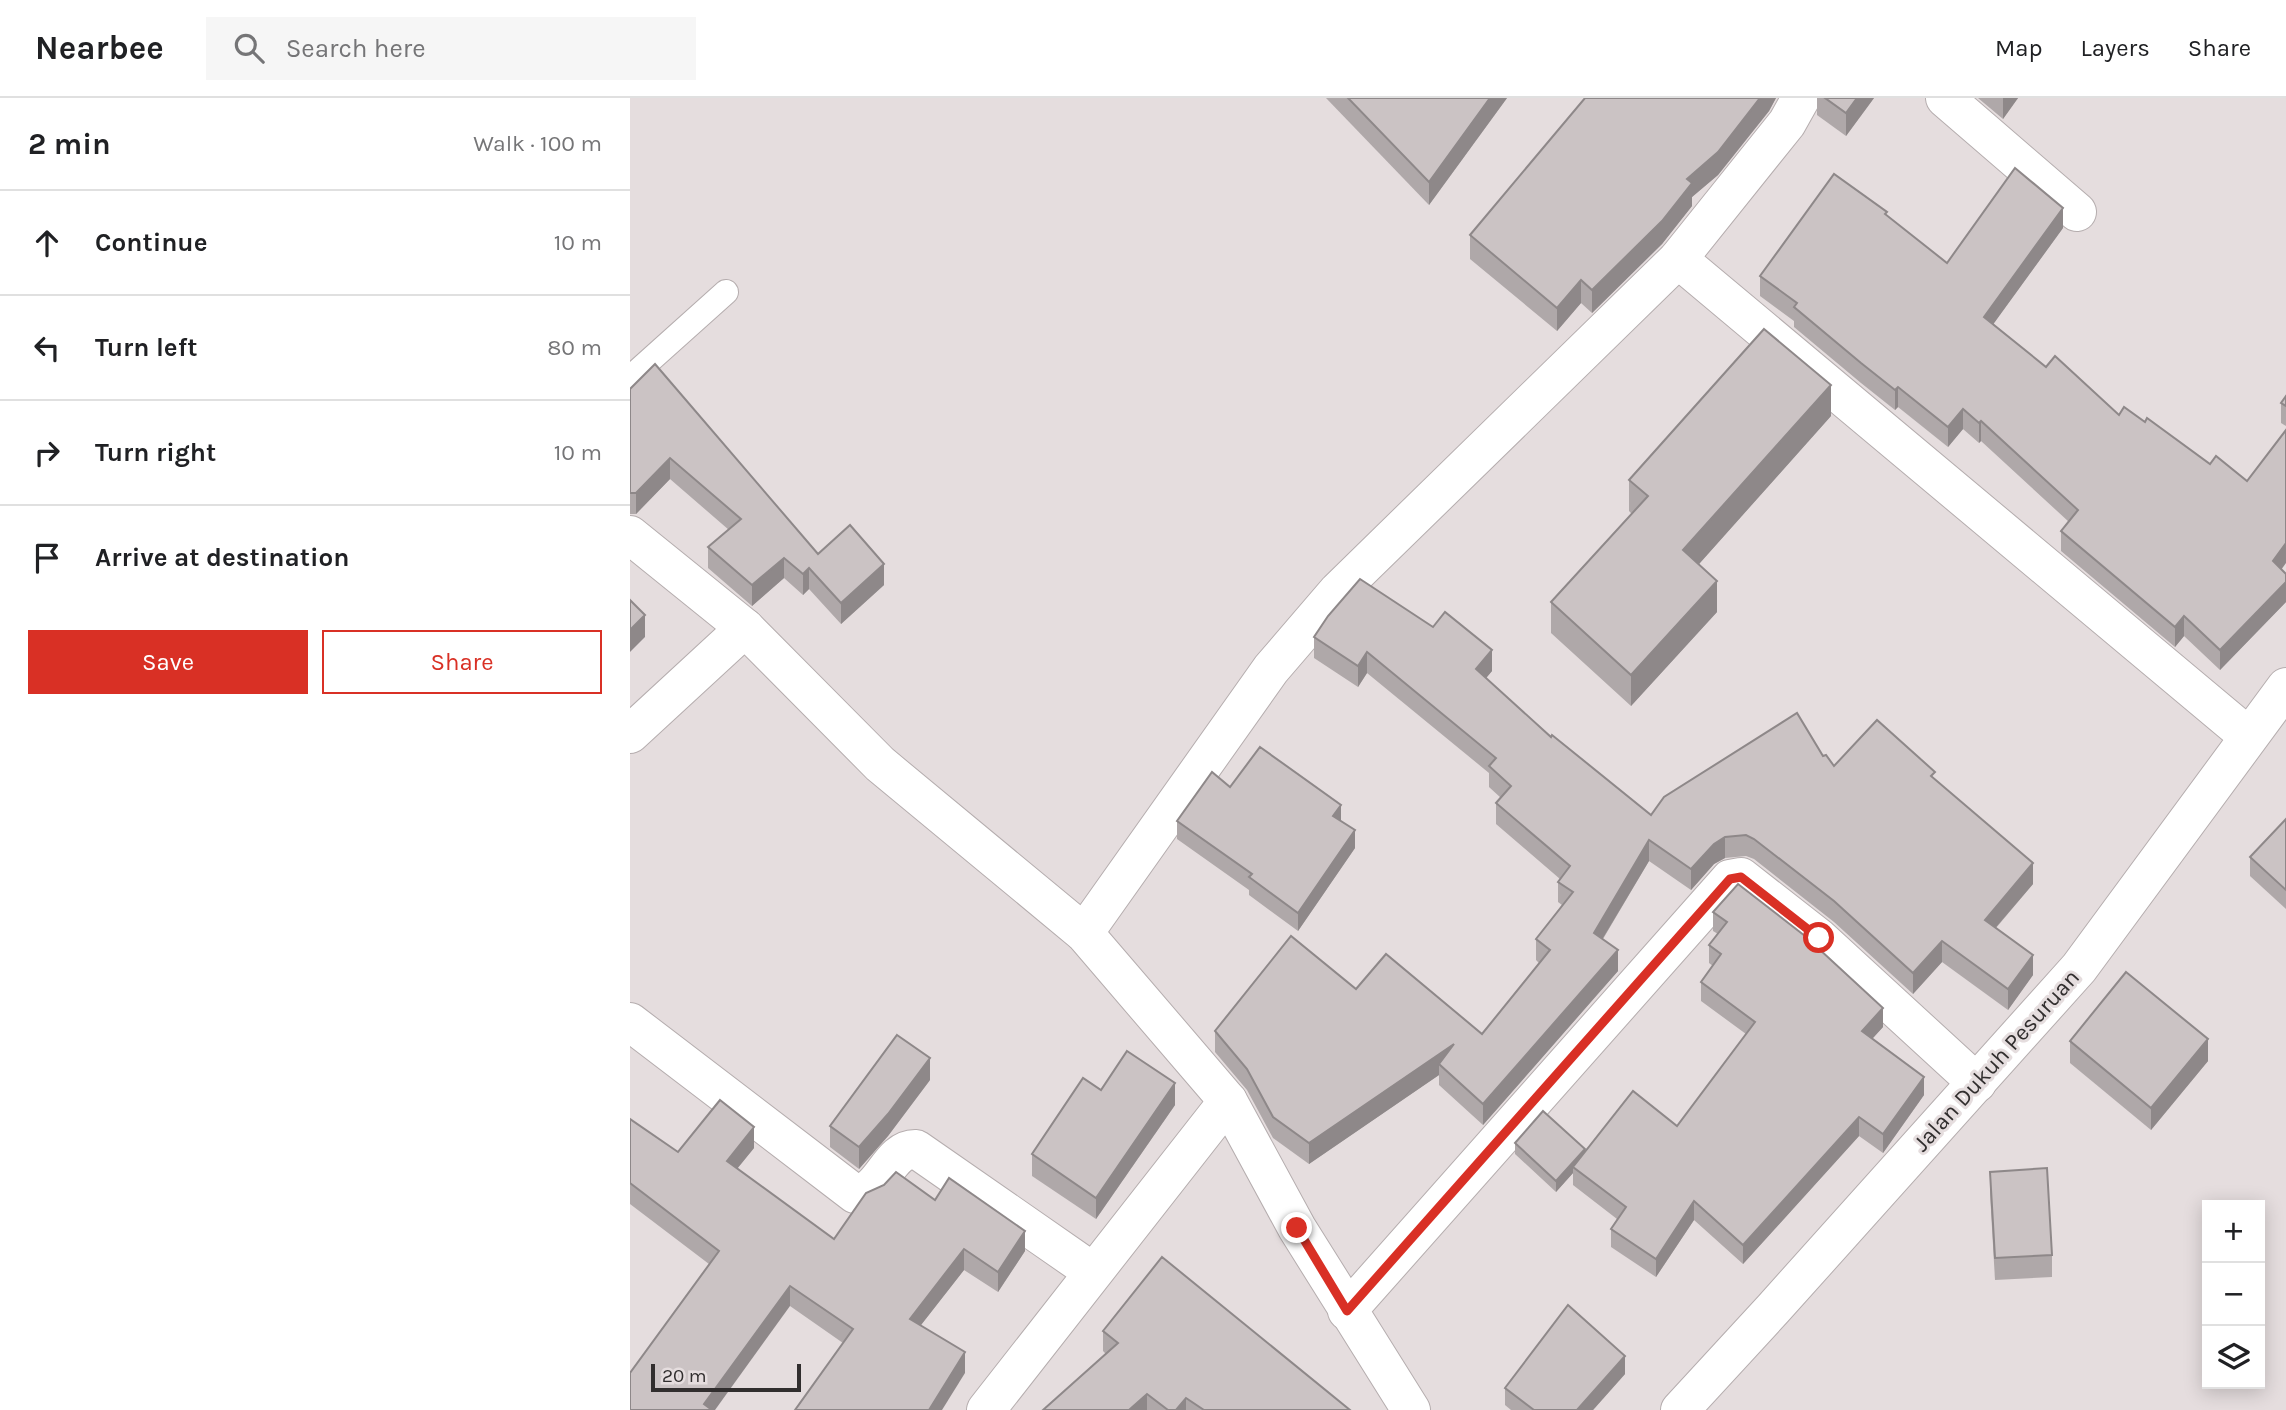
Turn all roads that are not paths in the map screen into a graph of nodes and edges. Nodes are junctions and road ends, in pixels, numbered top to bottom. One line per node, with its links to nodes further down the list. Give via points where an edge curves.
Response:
1 (1801, 98): 4 (street, via 1787,123)
2 (1945, 98): 3 (street)
3 (2077, 212)
4 (1678, 259): 11 (street); 12 (street, via 1338,591 1271,669)
5 (726, 292): 6 (lane)
6 (630, 378)
7 (630, 535): 8 (street)
8 (745, 628): 10 (street); 12 (street, via 880,764)
9 (2286, 688): 11 (street, Jalan Dukuh Pesuruan)
10 (630, 734)
11 (2248, 736): 14 (street, Jalan Dukuh Pesuruan, via 2079,968)
12 (1084, 933): 15 (street)
13 (630, 1022): 16 (street, via 855,1194 866,1192 902,1152 916,1149)
14 (1977, 1083): 17 (street, via 1819,938 1741,877 1730,879); 20 (street, Jalan Dukuh Pesuruan)
15 (1228, 1101): 16 (street); 17 (street)
16 (1093, 1272): 18 (street)
17 (1347, 1311): 19 (street)
18 (986, 1410)
19 (1411, 1410)
20 (1679, 1410)

